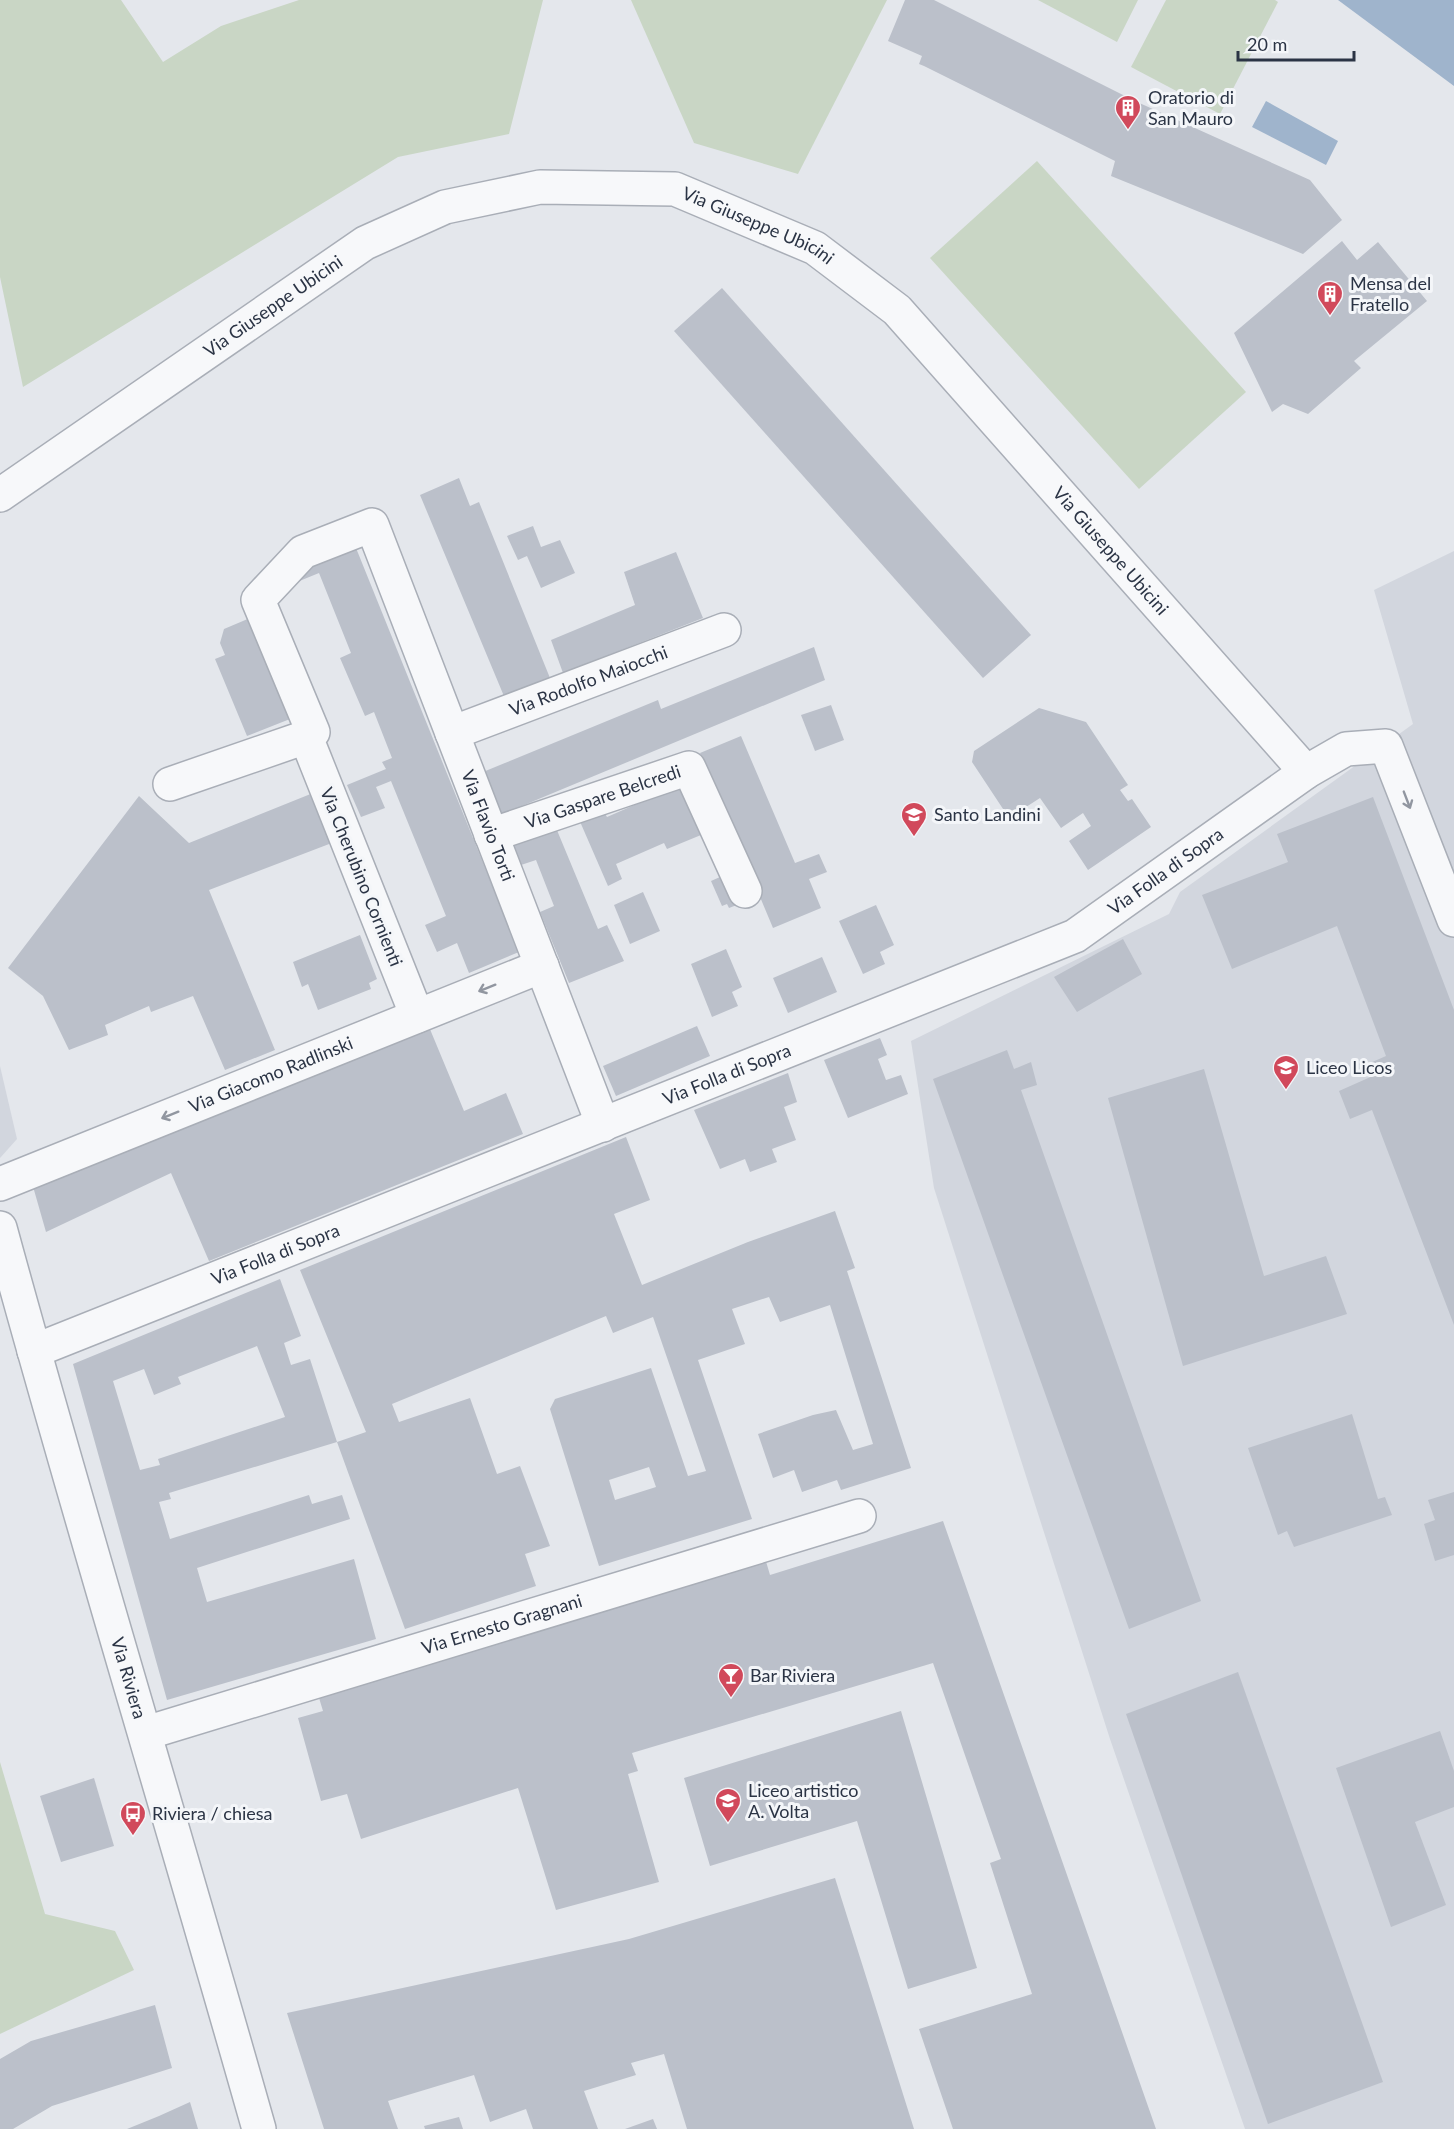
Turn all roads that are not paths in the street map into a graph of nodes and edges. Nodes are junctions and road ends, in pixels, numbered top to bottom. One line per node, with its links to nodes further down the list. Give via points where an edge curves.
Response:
1 (0, 495): 6 (street, Via Giuseppe Ubicini, via 365,243 445,207 540,187 675,189 815,248 897,310)
2 (372, 525): 4 (street, Via Flavio Torti); 5 (street, Via Cherubino Cornienti, via 303,552 258,600 313,732)
3 (724, 630): 4 (street, Via Rodolfo Maiocchi)
4 (452, 733): 8 (street, Via Flavio Torti)
5 (306, 737): 7 (street); 12 (street, Via Cherubino Cornienti)
6 (1306, 772): 10 (street, Via Folla di Sopra, one-way to 10, via 1346,749 1386,746); 13 (street, Via Folla di Sopra, via 1075,936)
7 (170, 784)
8 (491, 835): 9 (street, Via Gaspare Belcredi, via 689,768); 11 (street, Via Flavio Torti)
9 (745, 891)
10 (1454, 920)
11 (542, 966): 12 (street, Via Giacomo Radlinski, one-way to 12); 13 (street, Via Flavio Torti)
12 (417, 1016): 14 (street, Via Giacomo Radlinski, one-way to 14)
13 (603, 1125): 16 (street, Via Folla di Sopra)
14 (0, 1184)
15 (0, 1228): 16 (street, Via Riviera)
16 (34, 1351): 18 (street, Via Riviera)
17 (859, 1516): 18 (street, Via Ernesto Gragnani)
18 (146, 1733): 19 (street, Via Riviera)
19 (259, 2129)

